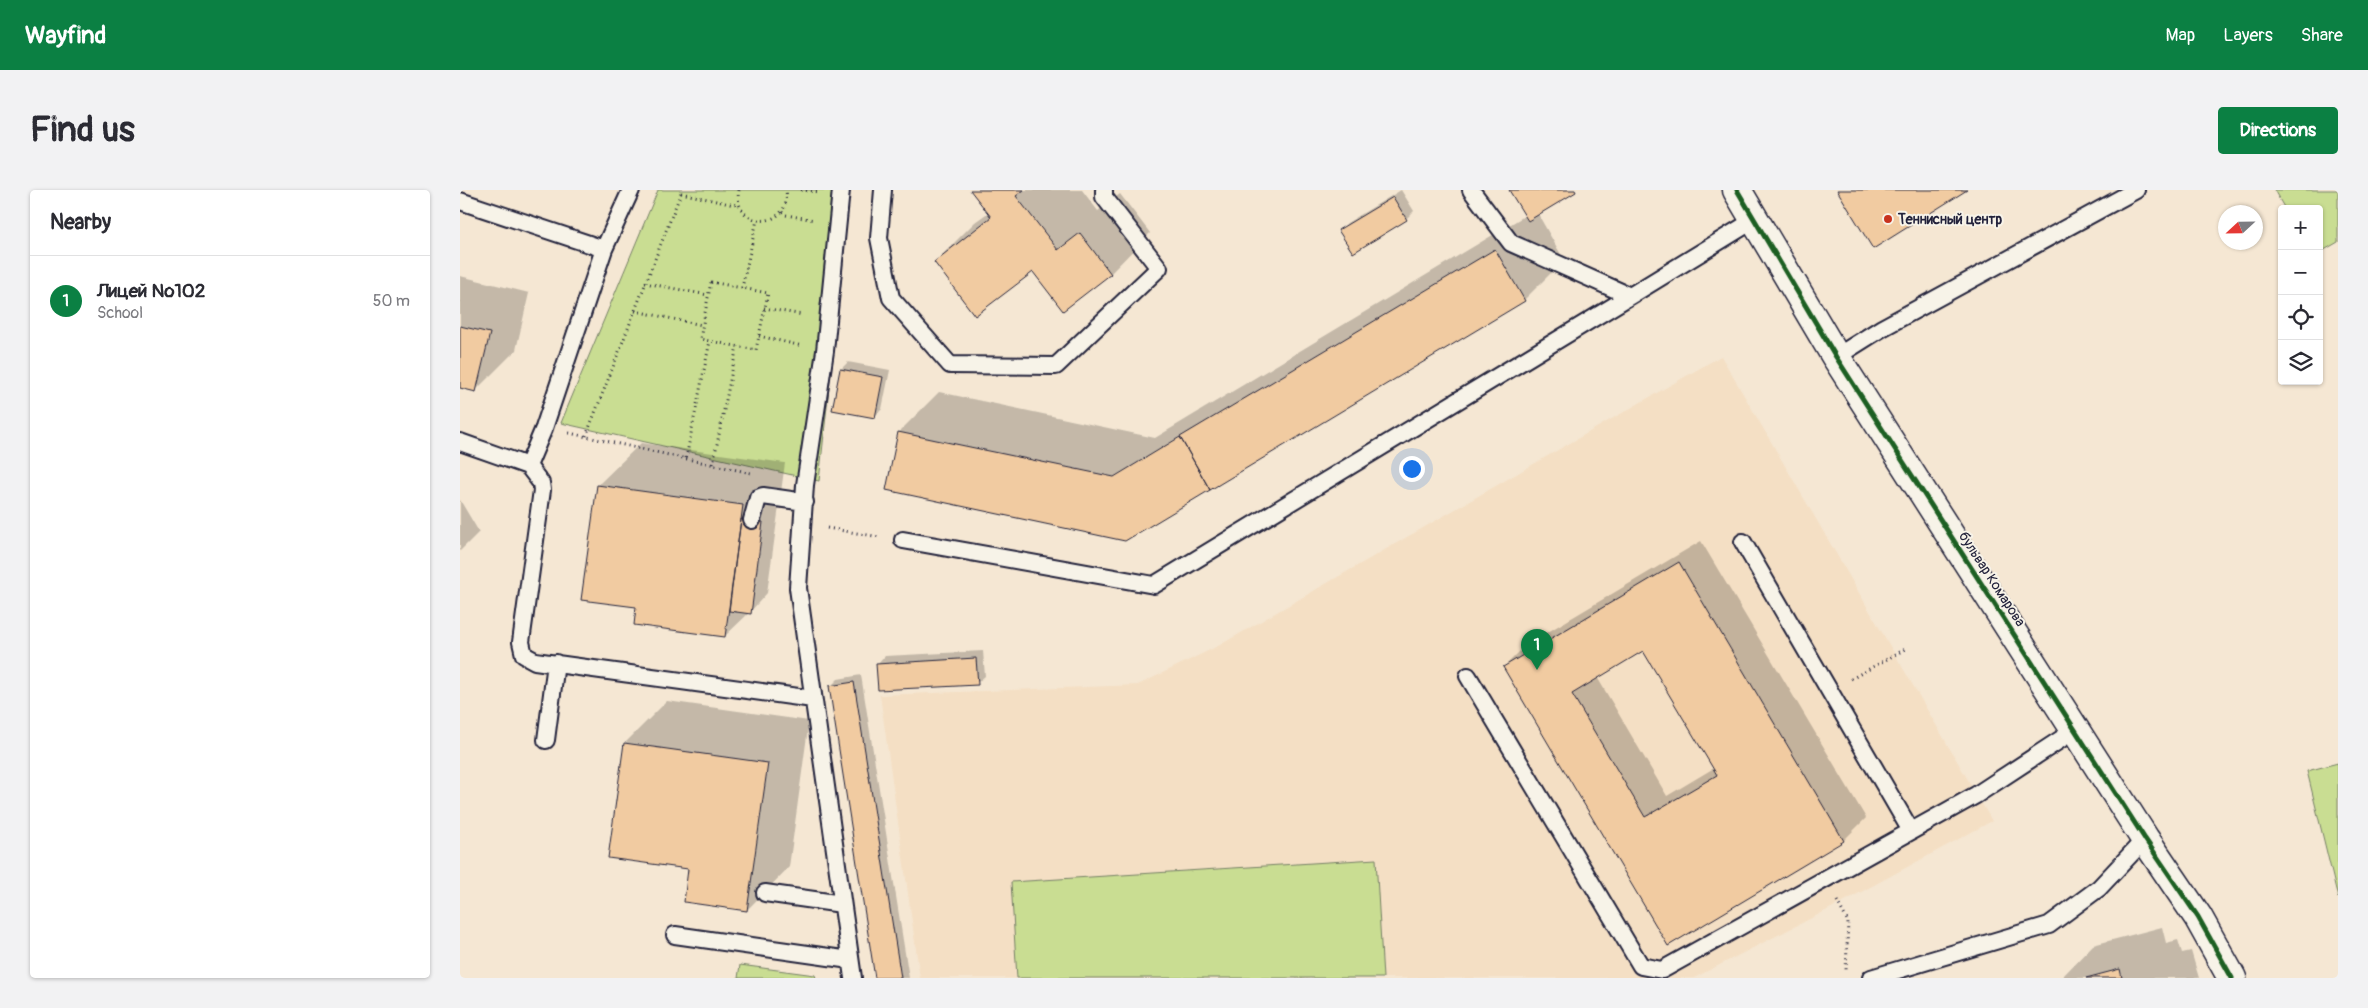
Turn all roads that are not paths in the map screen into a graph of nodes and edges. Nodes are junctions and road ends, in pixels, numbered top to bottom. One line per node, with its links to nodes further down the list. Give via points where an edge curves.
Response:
1 (631, 190): 10 (lane)
2 (842, 190): 15 (lane)
3 (883, 190): 4 (lane, via 879,238 891,298 950,365 1056,366 1159,268 1104,197)
4 (1104, 190)
5 (1471, 190): 11 (lane, via 1511,243)
6 (1737, 190): 9 (street, бульвар Комарова)
7 (2136, 190): 12 (lane, via 1882,328)
8 (460, 201): 10 (lane)
9 (1754, 220): 11 (lane); 12 (street, бульвар Комарова)
10 (604, 249): 14 (lane, via 544,428)
11 (1630, 296): 17 (lane, via 1154,585)
12 (1836, 357): 22 (street, бульвар Комарова)
13 (460, 442): 14 (lane)
14 (528, 466): 19 (lane, via 541,483 542,490 521,642 524,655 535,661)
15 (805, 502): 16 (lane, via 763,496 758,498); 21 (lane, via 798,588)
16 (752, 520)
17 (903, 540)
18 (1743, 542): 24 (lane)
19 (556, 663): 21 (lane); 23 (lane)
20 (1468, 676): 24 (lane, via 1641,966 1662,970)
21 (813, 699): 27 (lane)
22 (2075, 730): 24 (lane, via 1989,787); 25 (street, бульвар Комарова)
23 (546, 740)
24 (1911, 831)
25 (2145, 839): 31 (lane, via 2098,888 2049,925); 32 (street, бульвар Комарова, via 2198,918)
26 (765, 893): 27 (lane)
27 (842, 904): 29 (lane)
28 (675, 935): 29 (lane)
29 (850, 960): 30 (lane)
30 (853, 978)
31 (1871, 978)
32 (2232, 978)

